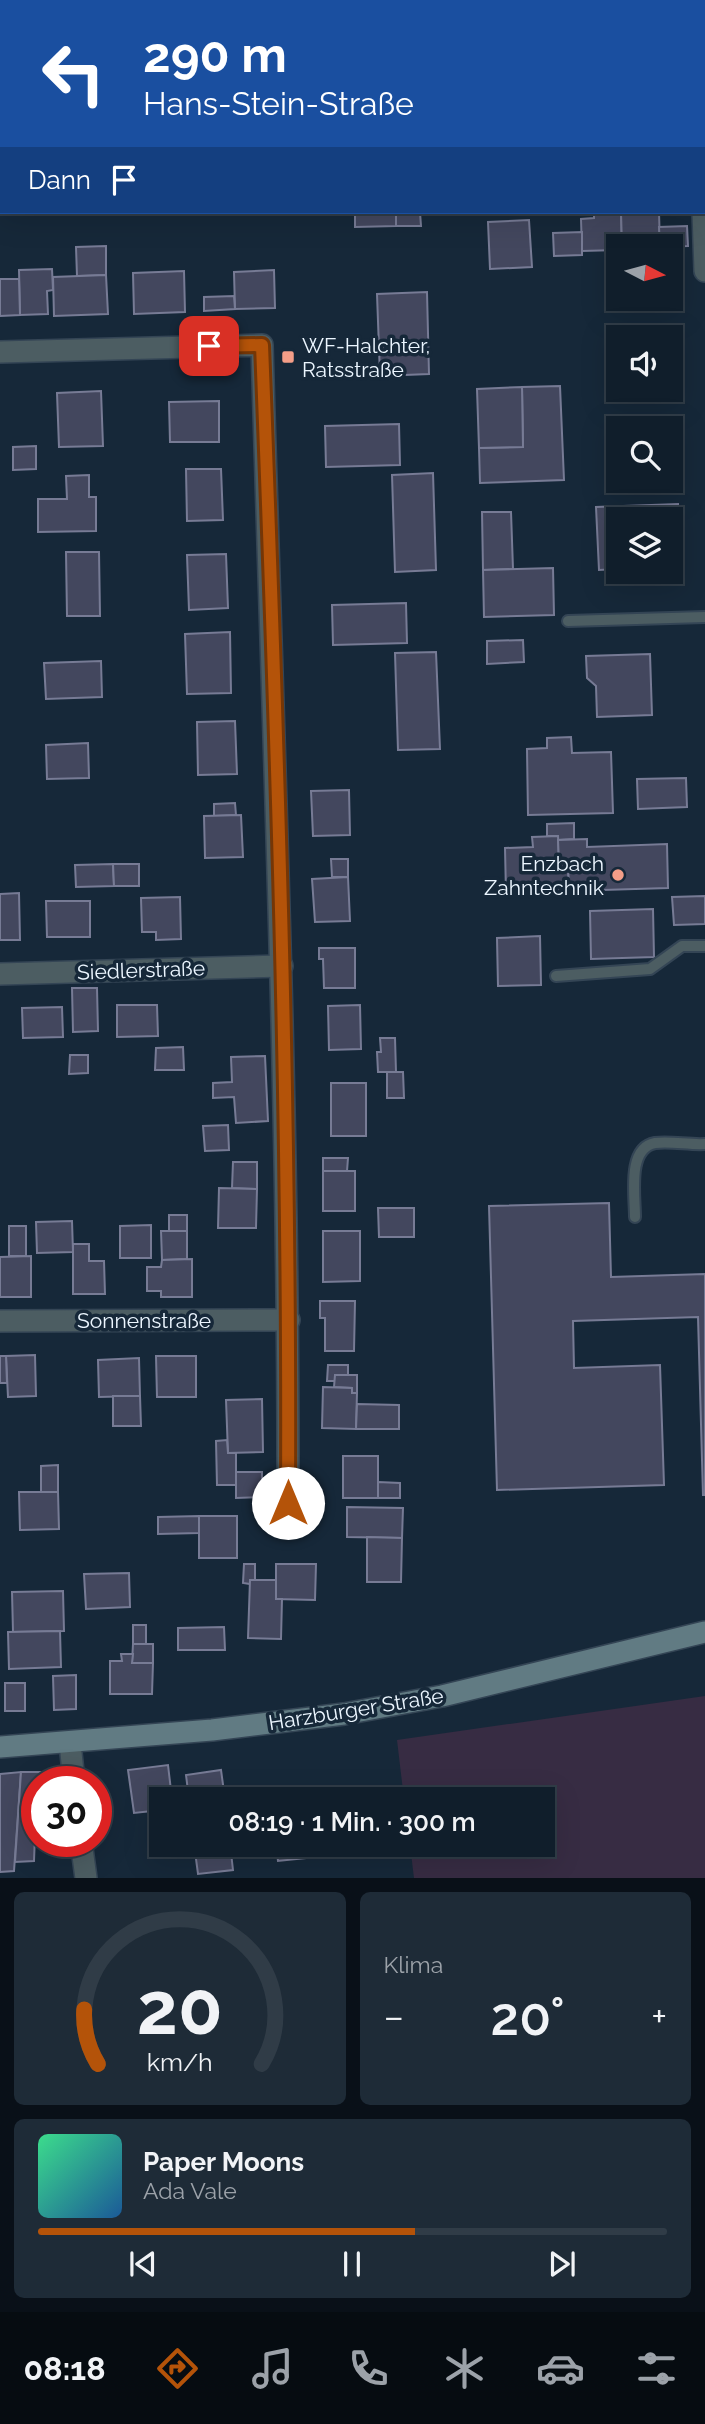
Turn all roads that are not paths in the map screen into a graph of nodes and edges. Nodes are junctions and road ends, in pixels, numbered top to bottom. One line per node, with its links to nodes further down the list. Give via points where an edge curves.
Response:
1 (703, 214): 2 (street)
2 (705, 271)
3 (0, 352): 7 (street, via 262,345)
4 (705, 617): 5 (lane)
5 (568, 621)
6 (705, 946): 9 (lane, via 682,946 650,969)
7 (282, 966): 8 (street, Siedlerstraße); 12 (street)
8 (0, 974)
9 (556, 976)
10 (705, 1144): 11 (lane, via 654,1143 642,1148 635,1160)
11 (635, 1217)
12 (289, 1320): 13 (street, Sonnenstraße); 14 (street, via 288,1503)
13 (0, 1321)
14 (302, 1520)
15 (705, 1632): 16 (main road, Harzburger Straße, via 391,1707)
16 (70, 1742): 17 (main road, Harzburger Straße); 18 (street)
17 (0, 1747)
18 (72, 1766)
19 (83, 1857): 20 (street)
20 (86, 1878)

